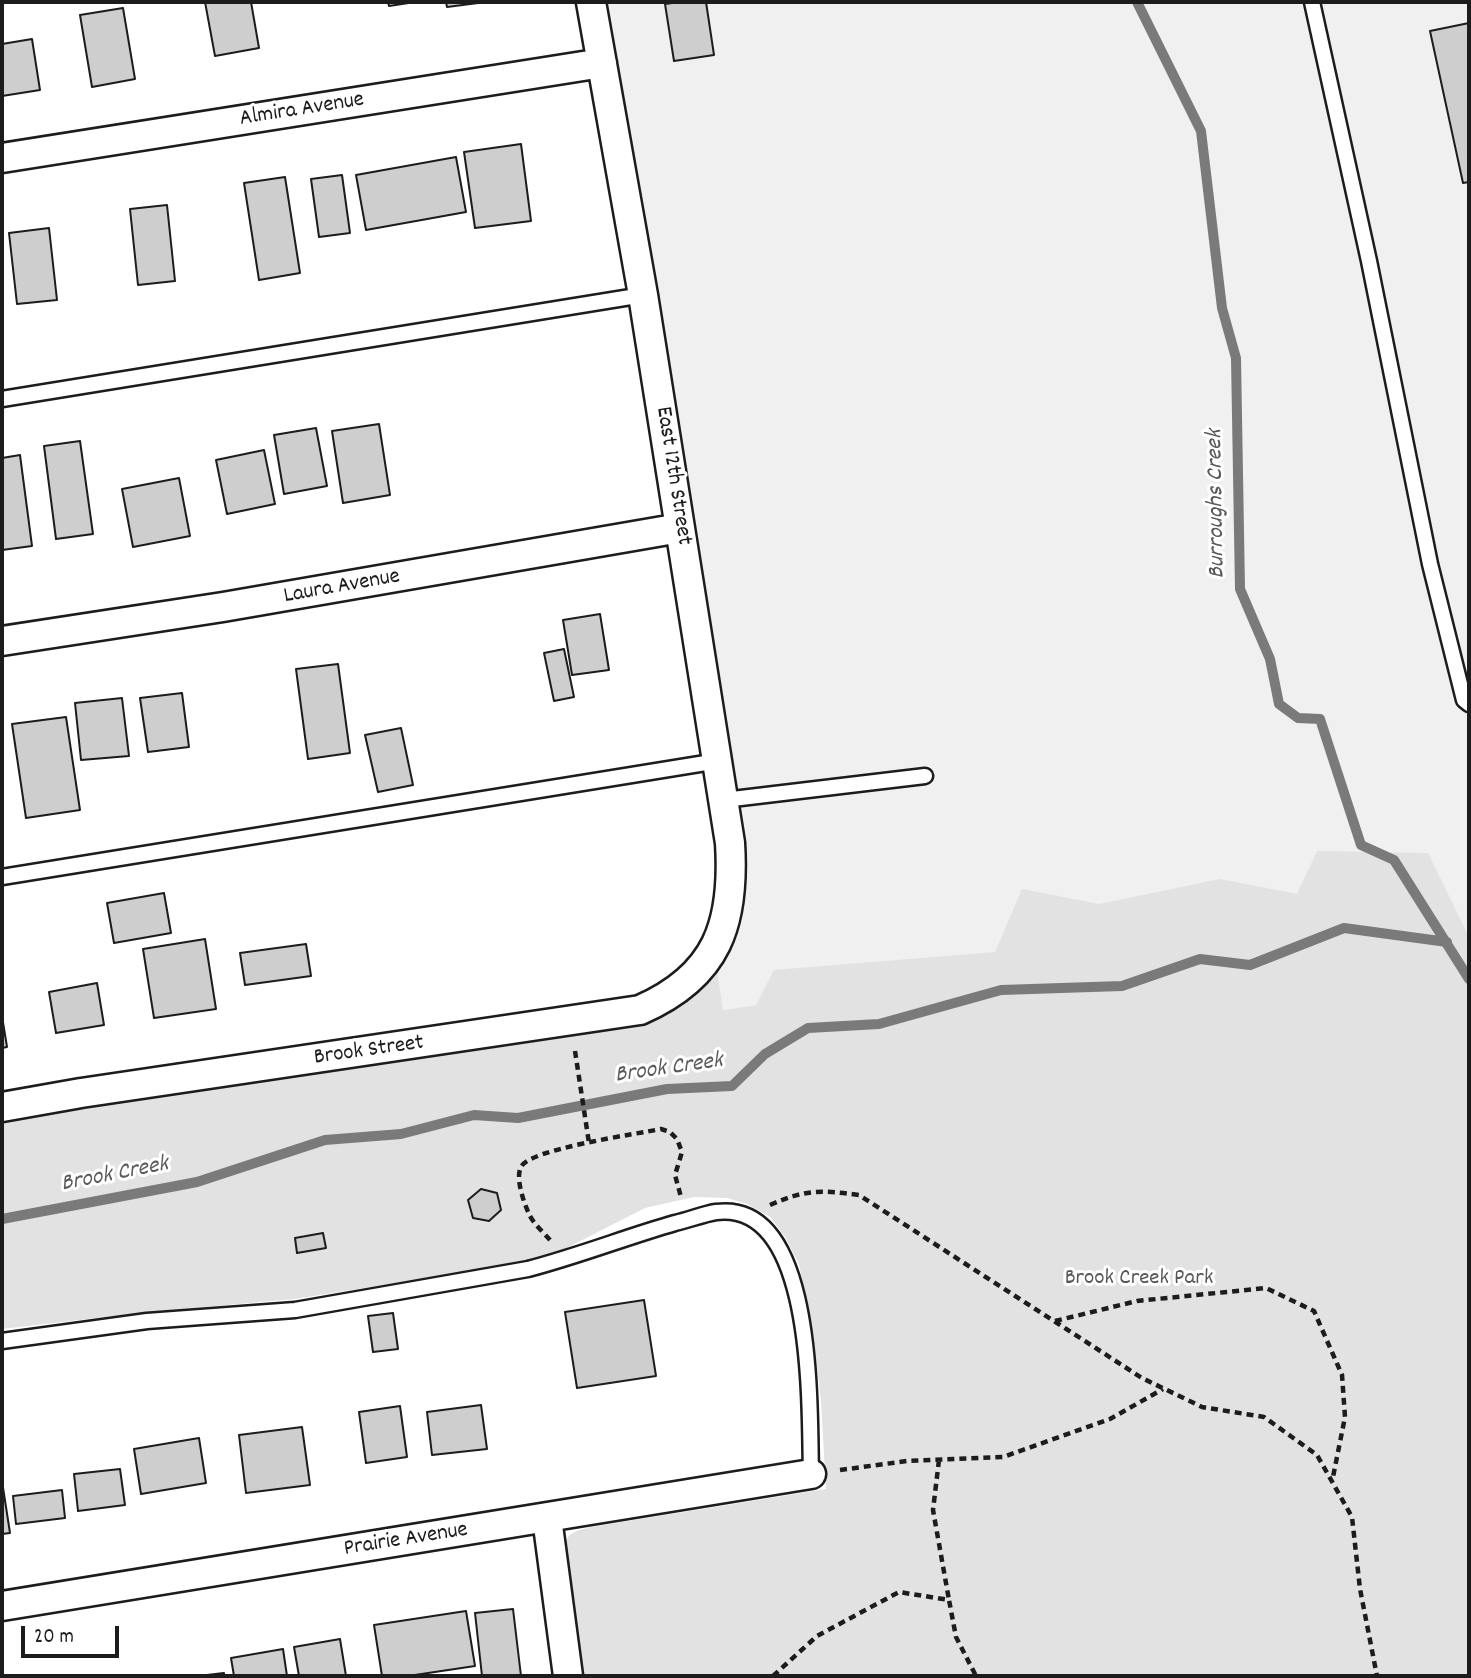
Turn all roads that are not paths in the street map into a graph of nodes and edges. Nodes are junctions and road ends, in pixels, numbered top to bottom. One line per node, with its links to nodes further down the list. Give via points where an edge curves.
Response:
1 (591, 2): 3 (street, East 12th Street)
2 (1312, 2): 9 (lane, via 1430,564 1464,700)
3 (602, 63): 4 (street, Almira Avenue); 5 (street, East 12th Street)
4 (2, 158)
5 (643, 295): 6 (lane); 7 (street, East 12th Street)
6 (2, 399)
7 (680, 528): 8 (street, Laura Avenue); 10 (street, East 12th Street)
8 (2, 641)
9 (1469, 704)
10 (718, 761): 12 (street, East 12th Street); 13 (lane)
11 (925, 776): 12 (lane)
12 (724, 800): 14 (street, East 12th Street, via 732,877 725,925)
13 (2, 877)
14 (714, 949): 15 (street, Brook Street, via 681,987 640,1010)
15 (2, 1107)
16 (2, 1341): 17 (lane, via 148,1321 295,1310 528,1269 686,1220 718,1212 747,1214 775,1238 790,1267 803,1322)
17 (811, 1474): 18 (street, Prairie Avenue)
18 (547, 1518): 19 (street, Prairie Avenue); 20 (street)
19 (2, 1606)
20 (569, 1676)

